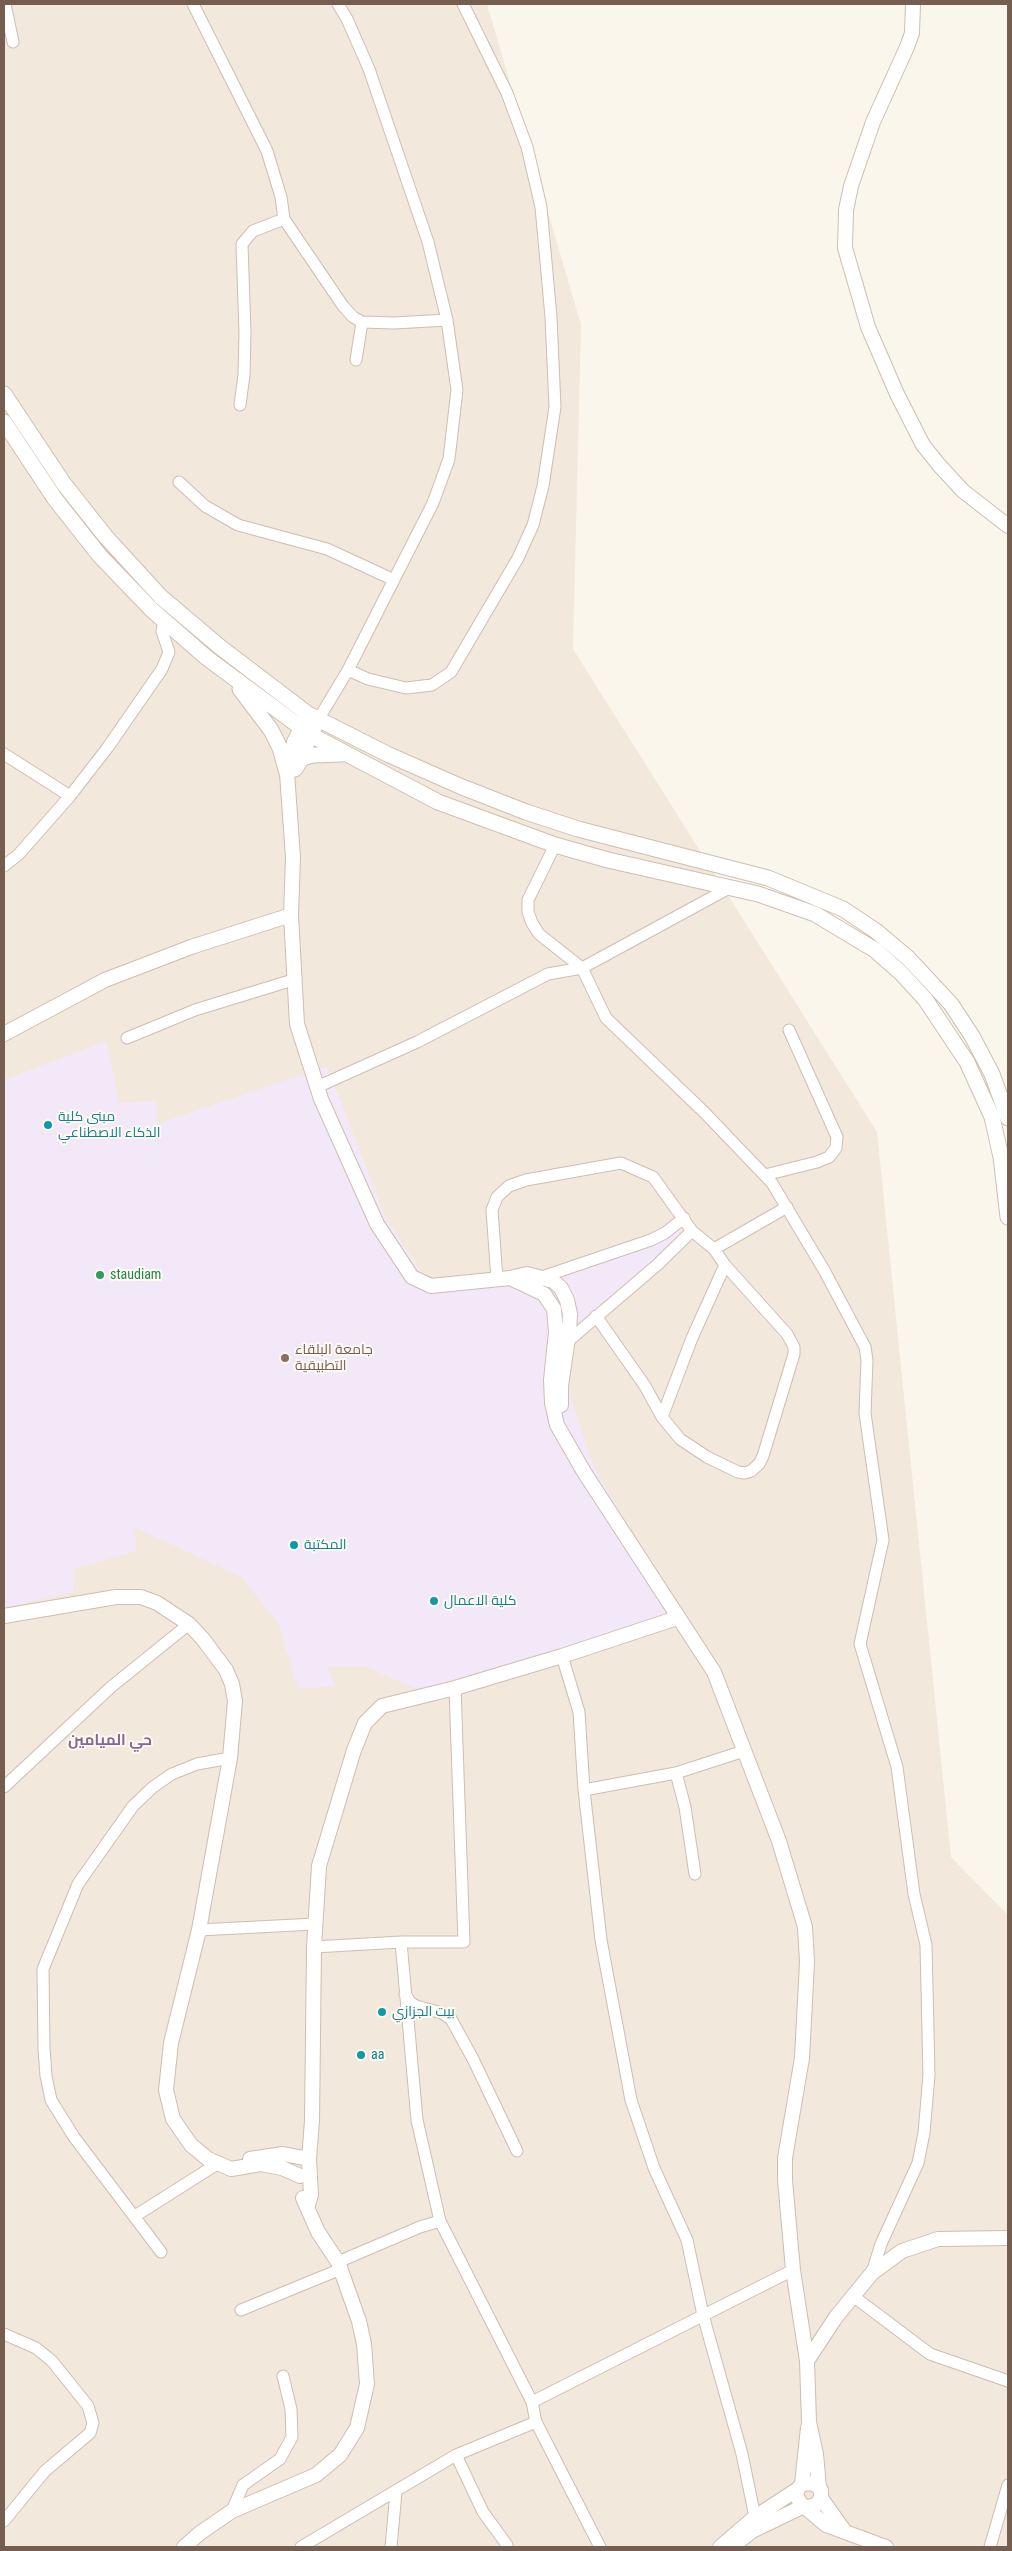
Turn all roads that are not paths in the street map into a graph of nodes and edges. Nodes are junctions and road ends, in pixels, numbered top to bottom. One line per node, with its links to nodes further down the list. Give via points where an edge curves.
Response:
1 (5, 4): 6 (street)
2 (193, 4): 7 (street, via 267,151)
3 (338, 4): 8 (street, via 369,69 408,177)
4 (463, 4): 18 (street, via 511,102 527,147 541,207 555,399 543,486 533,525 518,558 451,672 432,685 406,688 368,680)
5 (914, 4): 15 (street, via 912,33 873,122 851,186 846,210 845,248 868,327 923,444 964,491)
6 (13, 42)
7 (284, 219): 9 (street, via 343,306); 12 (street, via 253,231 242,244 246,333)
8 (447, 320): 9 (street); 16 (street, via 457,390 449,459 433,503)
9 (362, 322): 10 (street)
10 (356, 360)
11 (4, 394): 20 (main road, via 64,484 106,538 161,597 220,647)
12 (240, 405)
13 (4, 422): 17 (main road, via 55,499 100,556)
14 (179, 482): 16 (street, via 205,506 238,525 327,549)
15 (1008, 526)
16 (392, 579): 18 (street)
17 (164, 620): 19 (main road); 25 (street, via 162,631 169,648 165,664)
18 (348, 670): 20 (street)
19 (226, 672): 21 (main road); 24 (main road, via 270,730)
20 (313, 717): 21 (street); 36 (main road, via 462,787 526,812 578,829 768,878 843,909 908,958 951,1004 986,1061)
21 (306, 731): 23 (main road); 24 (street, via 290,754)
22 (4, 754): 25 (street)
23 (346, 754): 24 (main road, via 302,758); 26 (main road, via 438,802)
24 (291, 771): 29 (street, via 288,792 293,857)
25 (70, 796): 27 (street, via 19,854)
26 (555, 845): 28 (main road); 30 (street, via 534,883 528,912 539,934)
27 (4, 866)
28 (731, 887): 30 (street); 39 (main road, via 815,914 875,950 925,1000 967,1062 992,1117 1001,1157)
29 (291, 915): 31 (street); 33 (street, via 191,947 105,980)
30 (582, 968): 35 (street, via 548,974 417,1042); 37 (street, via 606,1018)
31 (296, 979): 34 (street, via 195,1010); 35 (street, via 297,1024)
32 (789, 1030): 37 (street, via 837,1137 836,1148 817,1162)
33 (4, 1034)
34 (127, 1038)
35 (317, 1087): 45 (street, via 377,1224 412,1277 431,1286)
36 (1008, 1118)
37 (765, 1174): 38 (street)
38 (787, 1207): 42 (street); 77 (street, via 865,1347 865,1413 883,1540 860,1644 897,1767 914,1894 926,1946 929,2075 924,2133 918,2163 881,2244)
39 (1008, 1217)
40 (684, 1218): 41 (street); 44 (street, via 651,1240); 45 (street, via 652,1177 621,1162 526,1180 509,1186 497,1198 492,1210)
41 (692, 1231): 42 (street); 46 (street)
42 (714, 1249): 43 (street)
43 (725, 1265): 48 (street, via 692,1338); 48 (street, via 787,1334 794,1347 762,1460 751,1471 738,1472 680,1439)
44 (542, 1277): 45 (street, via 527,1274); 47 (street, via 553,1281 567,1300 570,1314)
45 (503, 1279): 49 (street, via 544,1294 554,1309 552,1403 557,1425)
46 (596, 1316): 47 (street); 48 (street, via 645,1386)
47 (567, 1342): 49 (street, via 561,1386)
48 (662, 1417)
49 (564, 1435): 51 (street)
50 (4, 1616): 52 (street, via 128,1596 157,1603)
51 (677, 1618): 53 (street); 55 (street, via 714,1672)
52 (189, 1624): 56 (street, via 214,1654 232,1684 235,1701); 58 (street, via 111,1688)
53 (562, 1656): 54 (street); 59 (street, via 579,1712)
54 (455, 1688): 61 (street, via 382,1706 365,1723 319,1866); 63 (street, via 464,1942)
55 (744, 1751): 57 (street); 76 (street, via 791,1875 805,1927 807,1962 802,2058 785,2158)
56 (230, 1758): 62 (street); 71 (street, via 197,1764 172,1774 133,1806 78,1884 43,1970 44,2048 52,2100 74,2137)
57 (676, 1773): 59 (street); 60 (street, via 685,1807)
58 (4, 1787)
59 (584, 1790): 80 (street, via 601,1940 631,2100 654,2168 688,2240)
60 (695, 1874)
61 (315, 1924): 62 (street); 64 (street)
62 (199, 1930): 68 (street, via 171,2043 166,2090 173,2119 182,2132 201,2153)
63 (401, 1942): 64 (street); 65 (street)
64 (314, 1947): 67 (street, via 312,2121)
65 (405, 1994): 66 (street, via 416,2006 451,2019 474,2059); 72 (street, via 418,2120)
66 (517, 2151)
67 (304, 2158): 68 (street, via 274,2154); 69 (street); 70 (street, via 311,2195)
68 (222, 2166): 69 (street, via 234,2169 268,2165); 71 (street)
69 (300, 2176): 70 (street, via 302,2194)
70 (308, 2205): 75 (street, via 318,2232)
71 (136, 2216): 74 (street)
72 (440, 2221): 75 (street, via 420,2227); 85 (street)
73 (1008, 2238): 77 (street, via 938,2239 902,2251)
74 (161, 2252)
75 (339, 2266): 79 (street); 95 (street, via 359,2321 367,2367 357,2428 340,2455 316,2475)
76 (793, 2270): 80 (street); 82 (street)
77 (872, 2273): 78 (street)
78 (853, 2296): 82 (street); 84 (street, via 930,2354)
79 (241, 2310)
80 (703, 2315): 85 (street); 96 (street, via 742,2454)
81 (4, 2334): 97 (street, via 36,2348 52,2361 88,2406 93,2423 90,2433 45,2471)
82 (807, 2361): 87 (street)
83 (283, 2376): 95 (street, via 291,2409 292,2437 280,2458 243,2485)
84 (1008, 2381)
85 (532, 2402): 86 (street)
86 (536, 2422): 88 (street); 103 (street)
87 (809, 2422): 90 (street); 92 (street)
88 (456, 2455): 91 (street); 99 (street, via 483,2512)
89 (1008, 2485): 93 (street)
90 (800, 2486): 92 (street, via 808,2482); 94 (street, via 797,2499); 96 (street)
91 (396, 2492): 101 (street); 102 (street)
92 (820, 2492): 94 (street, via 816,2505); 98 (street)
93 (1006, 2503): 107 (street)
94 (805, 2506): 98 (street, via 826,2525); 105 (street, via 752,2532)
95 (232, 2511): 100 (street)
96 (755, 2517): 104 (street)
97 (4, 2521)
98 (843, 2530): 106 (street)
99 (507, 2545)
100 (184, 2547)
101 (301, 2547)
102 (392, 2547)
103 (600, 2547)
104 (720, 2547)
105 (732, 2547)
106 (886, 2547)
107 (990, 2547)

